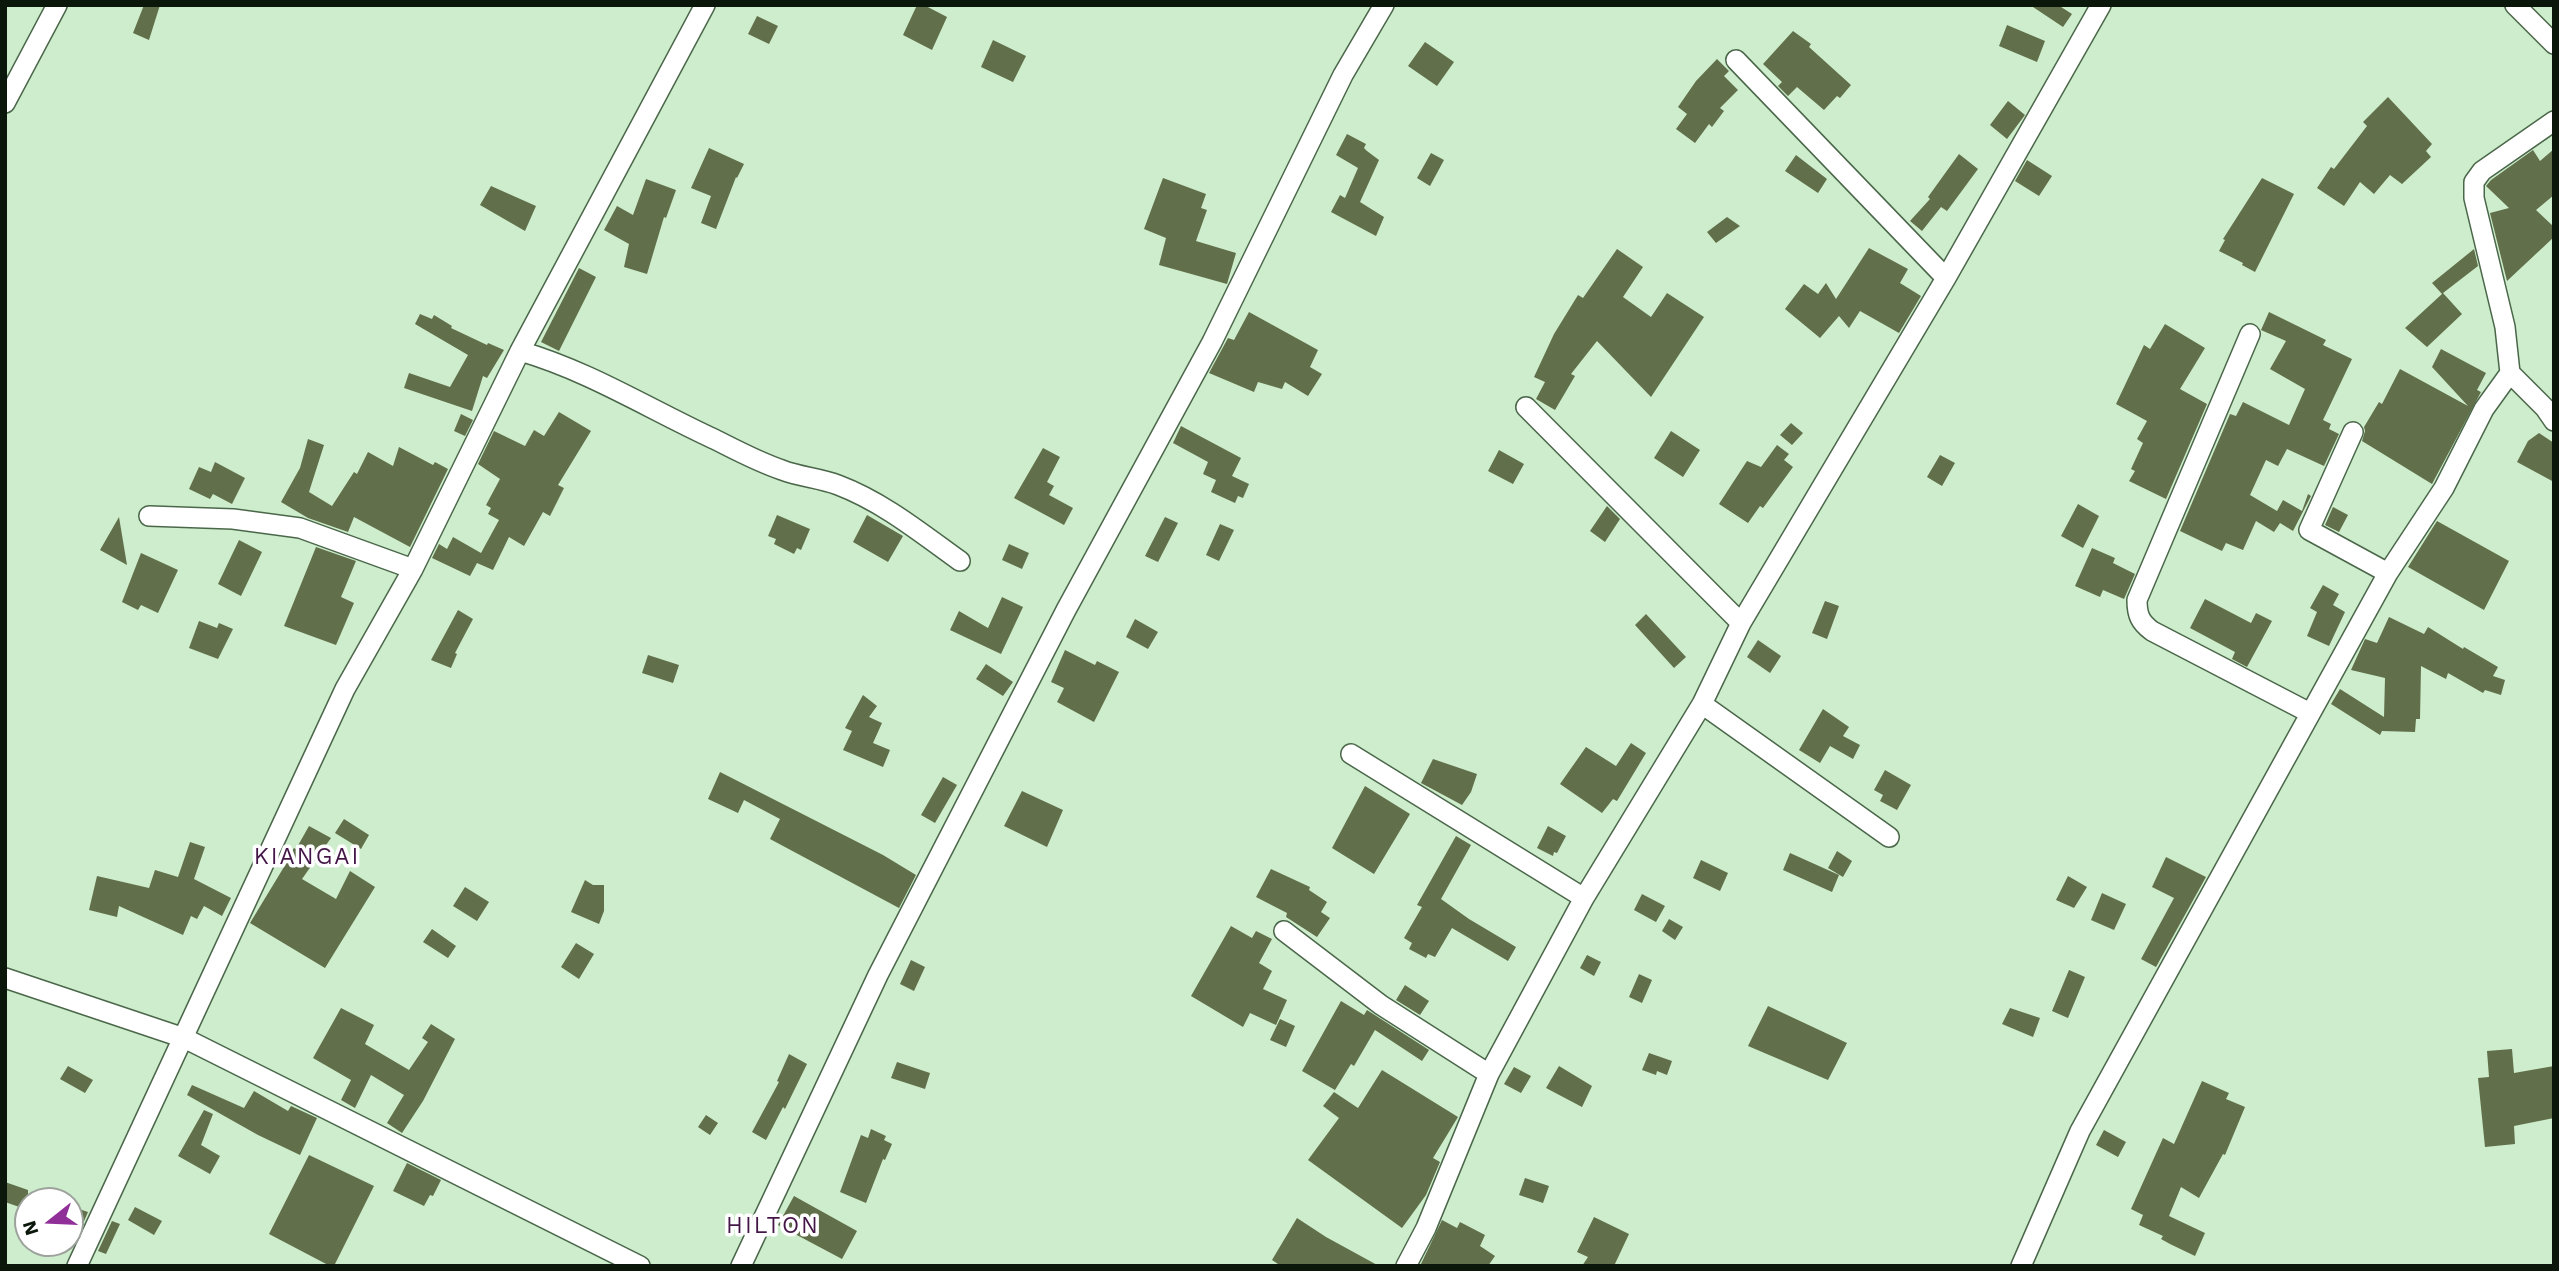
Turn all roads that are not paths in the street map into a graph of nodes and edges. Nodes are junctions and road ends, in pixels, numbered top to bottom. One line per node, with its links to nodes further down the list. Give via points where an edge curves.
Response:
1 (57, 5): 8 (street)
2 (705, 5): 12 (street)
3 (1384, 5): 33 (street, via 1343,75 1212,342 1066,611 878,975)
4 (2101, 5): 10 (street)
5 (2515, 5): 6 (street)
6 (2554, 44)
7 (1736, 60): 10 (street)
8 (5, 103)
9 (2554, 121): 13 (street, via 2482,171 2474,182 2505,327)
10 (1946, 278): 21 (street)
11 (2250, 334): 23 (street, via 2137,600 2137,613 2152,631)
12 (520, 351): 18 (street, via 601,381 782,470 855,493 894,514); 19 (street)
13 (2510, 373): 15 (street); 20 (street, via 2484,409 2444,488)
14 (1526, 407): 21 (street)
15 (2554, 421)
16 (2353, 432): 20 (street, via 2309,530)
17 (149, 516): 19 (street, via 233,519 300,528)
18 (960, 561)
19 (413, 569): 29 (street, via 345,689)
20 (2388, 573): 23 (street)
21 (1741, 623): 22 (street)
22 (1702, 704): 25 (street); 26 (street)
23 (2310, 713): 35 (street, via 2080,1131)
24 (1352, 754): 26 (street)
25 (1889, 836)
26 (1584, 898): 30 (street)
27 (1284, 931): 30 (street, via 1381,1005)
28 (5, 978): 29 (street)
29 (184, 1038): 31 (street); 32 (street)
30 (1489, 1074): 34 (street)
31 (78, 1266)
32 (640, 1266)
33 (741, 1266)
34 (1406, 1266)
35 (2021, 1266)

